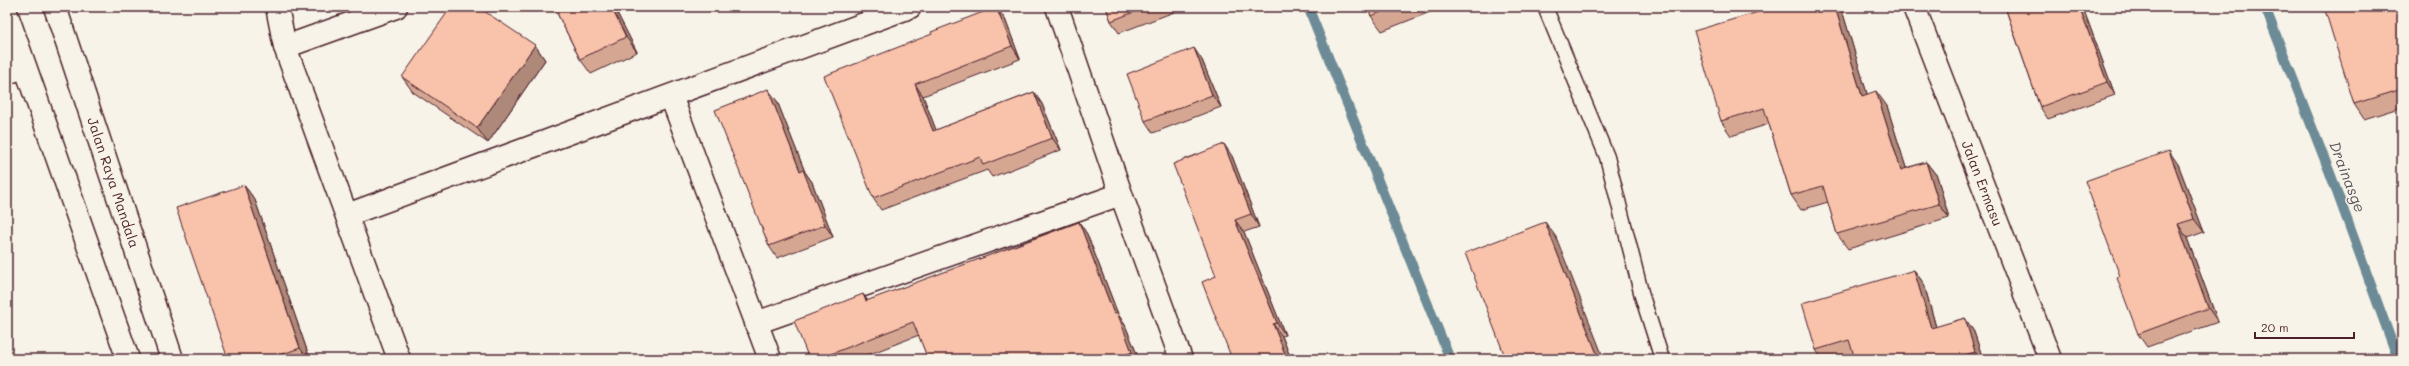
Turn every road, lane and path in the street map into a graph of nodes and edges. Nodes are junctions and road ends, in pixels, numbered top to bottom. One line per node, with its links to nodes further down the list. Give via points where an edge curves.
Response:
1 (56, 7): 16 (main road, Jalan Raya Mandala)
2 (277, 7): 9 (main road)
3 (396, 7): 9 (main road)
4 (910, 7): 11 (main road)
5 (1057, 7): 12 (main road)
6 (1545, 7): 20 (lane, via 1565,50 1607,157 1640,289)
7 (1914, 7): 21 (main road, Jalan Ermasu)
8 (7, 15): 10 (main road)
9 (284, 47): 13 (main road)
10 (16, 70): 15 (main road)
11 (672, 96): 13 (main road); 14 (main road)
12 (1120, 194): 14 (main road); 19 (main road)
13 (347, 215): 17 (main road)
14 (756, 323): 18 (main road)
15 (128, 359)
16 (172, 359)
17 (400, 359)
18 (770, 359)
19 (1181, 359)
20 (1662, 359)
21 (2050, 359)

